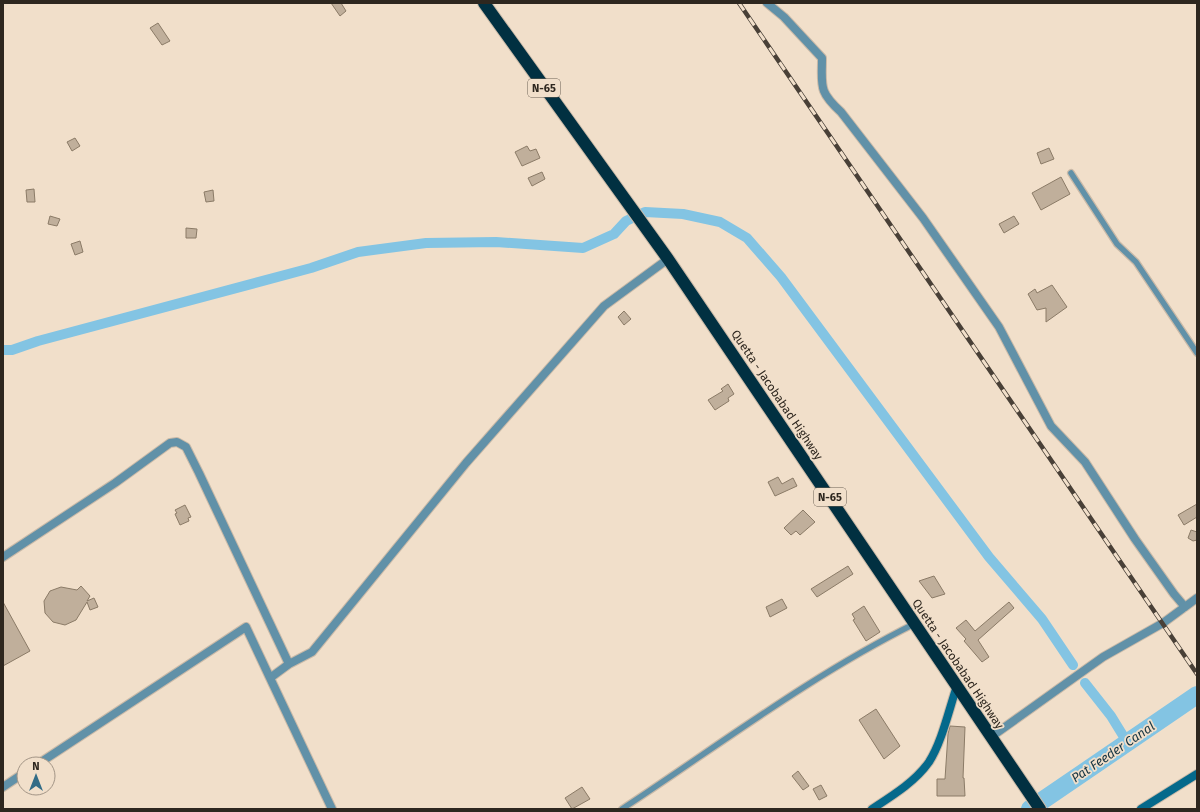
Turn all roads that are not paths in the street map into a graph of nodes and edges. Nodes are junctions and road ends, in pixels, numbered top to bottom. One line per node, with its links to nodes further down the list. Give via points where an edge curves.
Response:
1 (484, 3): 4 (highway, Quetta - Jacobabad Highway / N-65)
2 (767, 3): 8 (street, via 822,58 821,84 827,99 841,112 923,218 999,327 1051,426 1085,462)
3 (1071, 174): 5 (lane, via 1116,244 1136,262)
4 (668, 259): 9 (highway, Quetta - Jacobabad Highway / N-65); 10 (street, via 604,306 466,463 312,652)
5 (1197, 353)
6 (3, 557): 10 (street, via 115,483 170,443 177,442 186,447)
7 (1197, 598): 8 (street)
8 (1185, 607): 13 (street, via 1163,623 1102,658)
9 (914, 624): 12 (highway, Quetta - Jacobabad Highway / N-65); 19 (lane, via 874,644 786,697)
10 (289, 664): 11 (street)
11 (270, 678): 14 (street, via 246,627); 18 (street)
12 (957, 686): 13 (highway, Quetta - Jacobabad Highway / N-65); 20 (street, via 929,761 918,774)
13 (991, 737): 21 (highway, Quetta - Jacobabad Highway / N-65)
14 (50, 756)
15 (1197, 774): 22 (street)
16 (16, 778): 17 (street)
17 (3, 787)
18 (332, 809)
19 (622, 809)
20 (872, 809)
21 (1040, 809)
22 (1141, 809)

